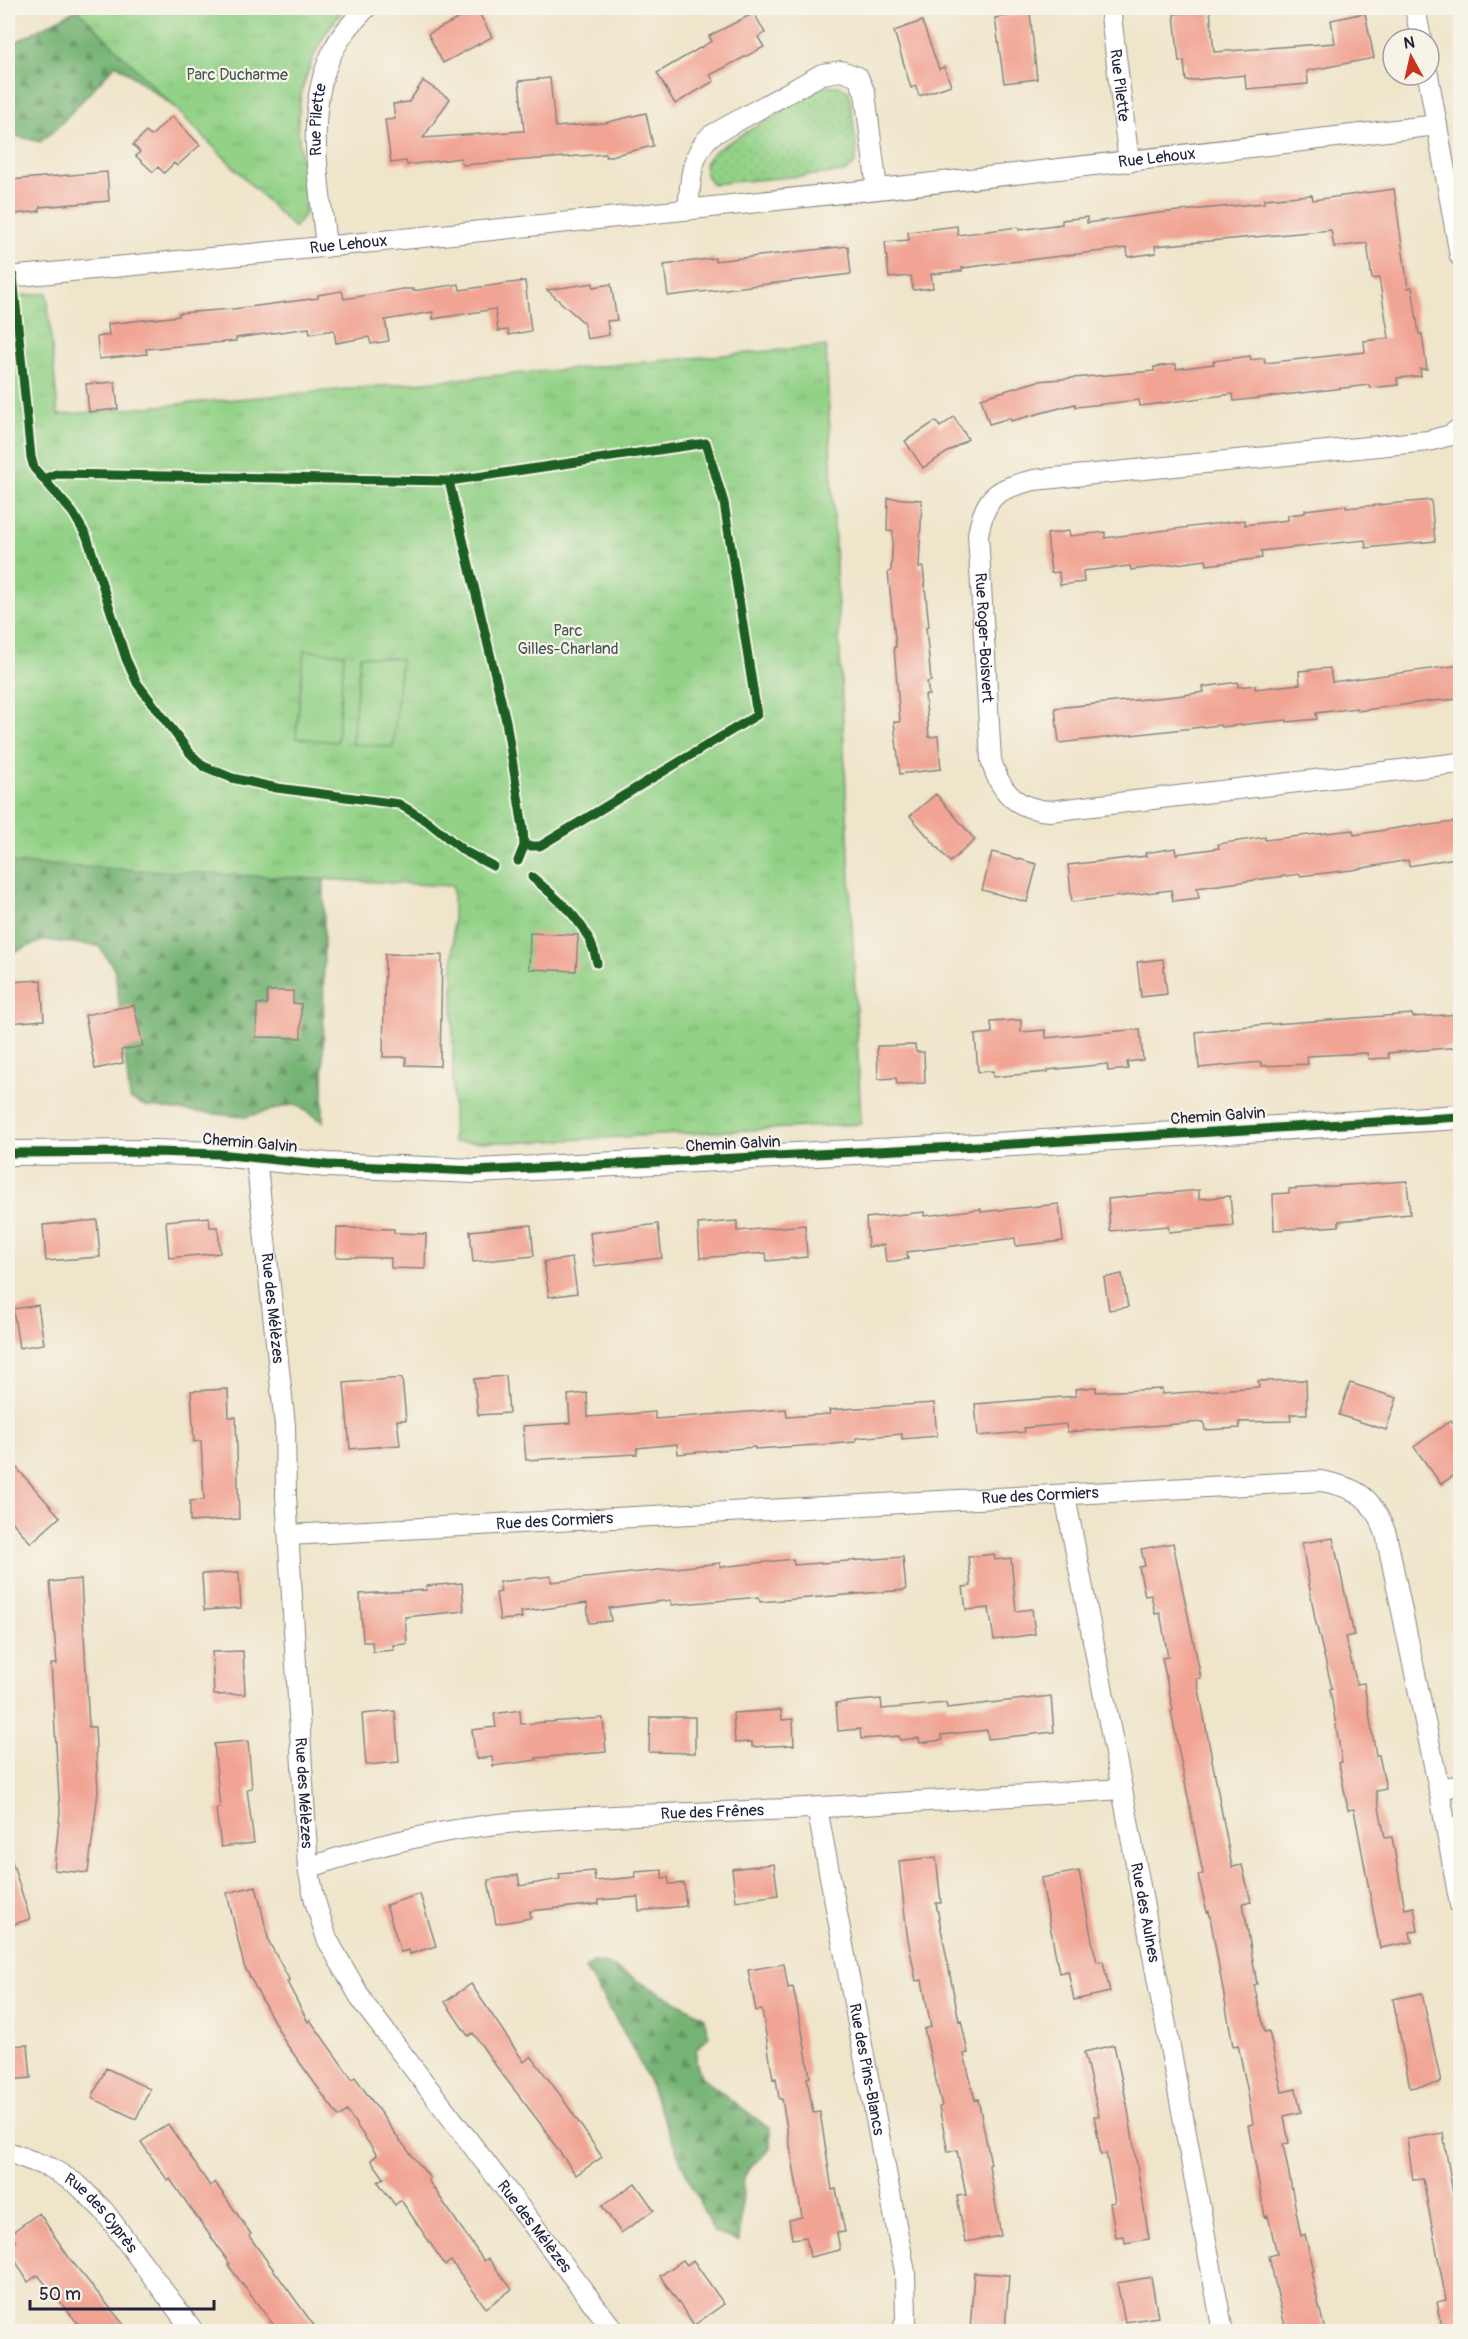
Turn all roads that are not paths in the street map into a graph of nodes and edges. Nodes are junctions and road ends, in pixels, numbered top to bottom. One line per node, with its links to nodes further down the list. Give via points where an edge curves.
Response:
1 (366, 8): 10 (street, Rue Pilette, via 347,28 333,52 317,106 316,146)
2 (1110, 8): 7 (street, Rue Pilette)
3 (1415, 8): 4 (street)
4 (1419, 27)
5 (1430, 87): 6 (street)
6 (1437, 125): 7 (street, Rue Lehoux); 11 (street)
7 (1128, 162): 8 (street, Rue Lehoux)
8 (877, 189): 9 (street, Rue Lehoux); 9 (street, via 865,93 858,77 842,71 822,74 710,136 692,166)
9 (688, 210): 10 (street, Rue Lehoux)
10 (326, 247): 12 (street, Rue Lehoux)
11 (1461, 256)
12 (8, 277)
13 (1461, 428): 14 (street, Rue Roger-Boisvert, via 1428,441 1034,480 1011,486 992,497 982,512 978,534 991,760 996,779 1022,805 1050,811)
14 (1461, 763)
15 (1461, 1117): 17 (street, Chemin Galvin, via 475,1172)
16 (8, 1154): 17 (street, Chemin Galvin, via 155,1152)
17 (256, 1157): 19 (street, Rue des Mélèzes, via 285,1425)
18 (1065, 1496): 19 (street, Rue des Cormiers); 21 (street, Rue des Aulnes); 22 (street, Rue des Cormiers, via 1321,1481 1355,1490 1378,1512 1386,1534)
19 (290, 1535): 24 (street, Rue des Mélèzes)
20 (1461, 1785): 22 (street)
21 (1122, 1789): 23 (street, Rue des Frênes); 30 (street, Rue des Aulnes)
22 (1439, 1789): 25 (street, Rue des Cormiers)
23 (817, 1808): 24 (street, Rue des Frênes, via 473,1827 355,1852); 29 (street, Rue des Pins-Blancs, via 905,2272 906,2320)
24 (308, 1868): 28 (street, Rue des Mélèzes, via 327,1939 364,2004)
25 (1461, 1905)
26 (8, 2152): 27 (street, Rue des Cyprès, via 51,2168 78,2185 104,2211)
27 (194, 2331)
28 (615, 2331)
29 (902, 2331)
30 (1223, 2331)

